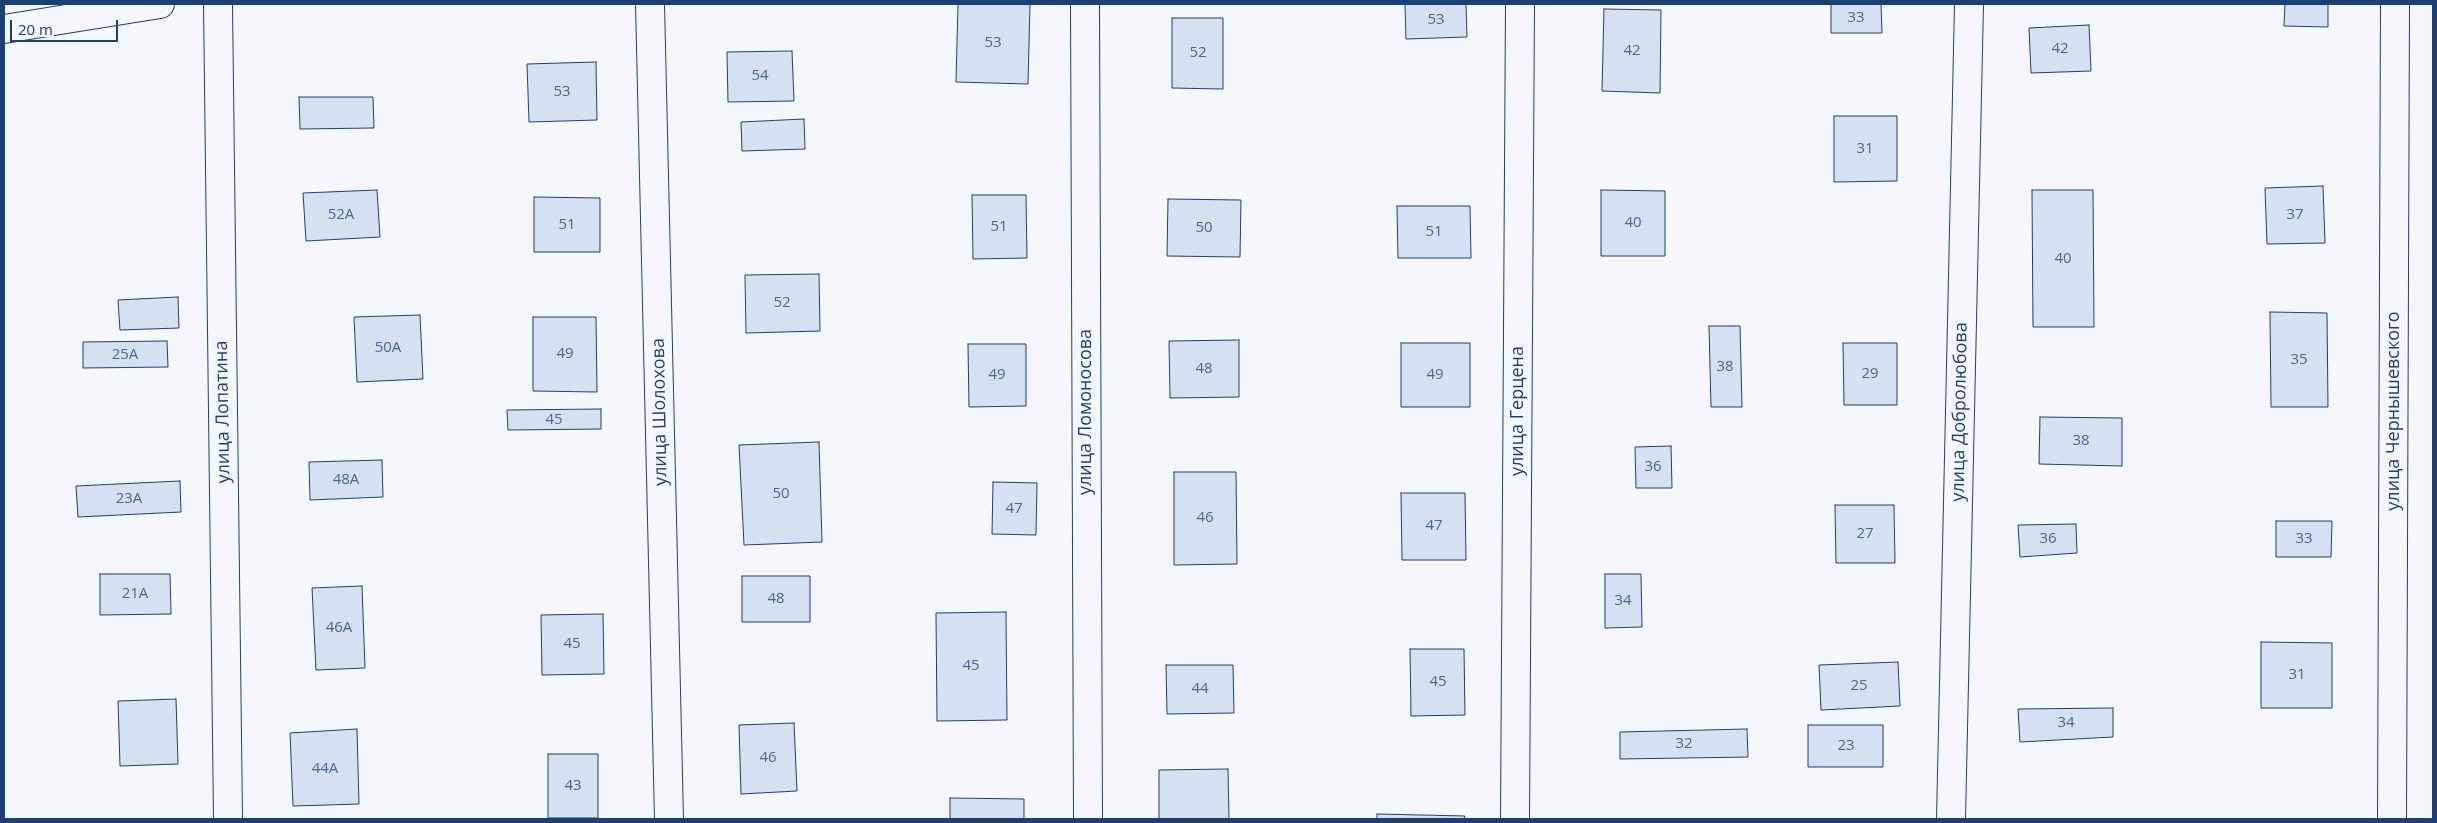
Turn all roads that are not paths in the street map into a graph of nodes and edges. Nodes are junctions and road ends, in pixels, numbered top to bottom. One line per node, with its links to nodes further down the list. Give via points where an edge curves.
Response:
1 (160, 4): 8 (street)
2 (218, 4): 9 (street, улица Лопатина)
3 (650, 4): 10 (street, улица Шолохова)
4 (1085, 4): 11 (street, улица Ломоносова)
5 (1520, 4): 12 (street, улица Герцена)
6 (1969, 4): 13 (street, улица Добролюбова)
7 (2395, 4): 14 (street, улица Чернышевского)
8 (4, 29)
9 (228, 819)
10 (669, 819)
11 (1088, 819)
12 (1515, 819)
13 (1951, 819)
14 (2392, 819)

